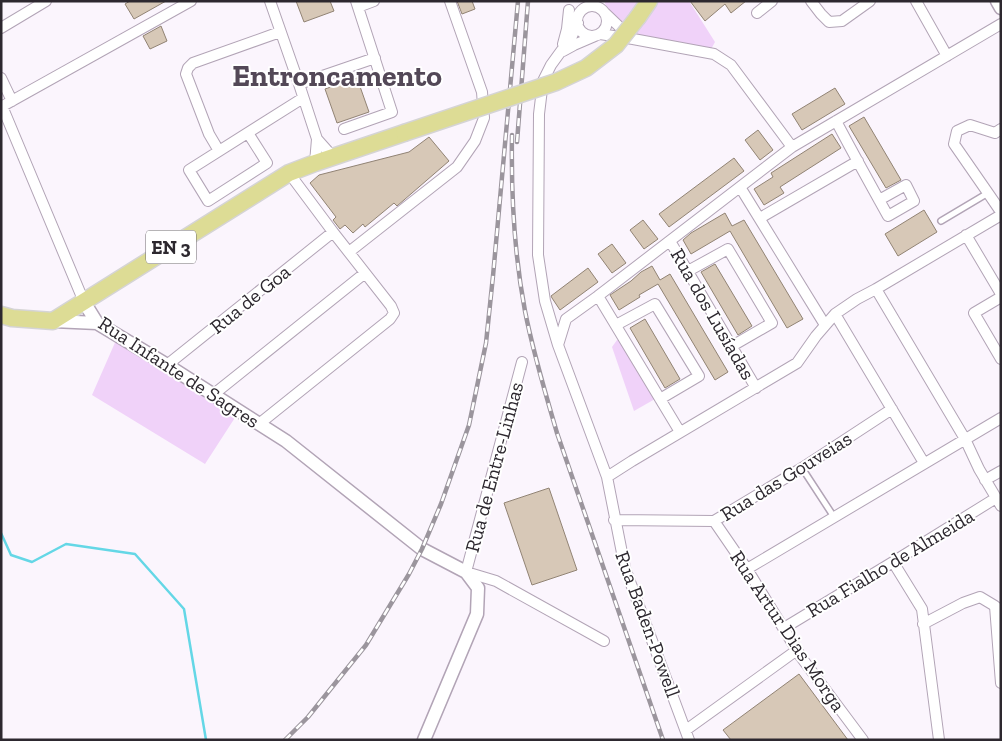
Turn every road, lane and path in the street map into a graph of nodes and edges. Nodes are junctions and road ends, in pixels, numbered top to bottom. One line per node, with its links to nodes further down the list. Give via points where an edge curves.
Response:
1 (46, 1): 20 (street)
2 (270, 1): 21 (street)
3 (374, 1): 13 (street)
4 (450, 1): 52 (street, via 482,92 484,118 475,141 457,167)
5 (585, 1): 18 (street, Rua Baden-Powell)
6 (649, 1): 39 (main road, EN 3, bridge, via 616,45 586,68 556,82)
7 (772, 1): 17 (street)
8 (811, 1): 9 (street, via 829,22 842,21)
9 (870, 1)
10 (916, 1): 25 (street)
11 (997, 1): 16 (street)
12 (186, 2): 30 (street)
13 (357, 4): 26 (street)
14 (567, 6): 18 (street); 24 (street, via 567,29)
15 (602, 8): 18 (street, via 584,8); 22 (street, via 607,24); 23 (street)
16 (1001, 8)
17 (757, 12)
18 (578, 18): 22 (street, via 583,33); 24 (street, Rua Baden-Powell, via 572,36)
19 (1001, 24): 25 (street)
20 (1, 28)
21 (280, 32): 28 (street); 38 (street, via 193,63 188,68 186,74 209,134)
22 (597, 35): 23 (street); 24 (street)
23 (633, 38): 37 (street, via 714,54 731,65)
24 (560, 53): 65 (street, Rua Baden-Powell, via 543,81 538,173 538,255 545,301)
25 (947, 56): 32 (street)
26 (375, 58): 28 (street); 33 (street, via 392,112)
27 (1, 78): 30 (street)
28 (299, 84): 29 (street)
29 (303, 98): 35 (street); 36 (street)
30 (12, 101): 31 (street)
31 (2, 107): 58 (street, Rua Infante de Sagres)
32 (836, 121): 37 (street); 40 (street)
33 (344, 128)
34 (1001, 129): 44 (street, via 995,133 970,125 957,131 954,144)
35 (248, 133): 38 (street); 38 (street, via 267,163 208,200 189,170)
36 (317, 139): 39 (street); 41 (street)
37 (792, 147): 43 (street)
38 (220, 151)
39 (333, 157): 41 (main road, EN 3)
40 (858, 161): 45 (street); 47 (street)
41 (315, 163): 42 (main road, EN 3)
42 (289, 174): 49 (street); 58 (main road, EN 3)
43 (740, 187): 47 (street); 51 (street)
44 (988, 192): 46 (street); 48 (lane)
45 (879, 200)
46 (1001, 213): 50 (street)
47 (760, 218): 64 (street)
48 (941, 221)
49 (333, 232): 52 (street); 69 (street, Rua de Goa)
50 (966, 235): 55 (street); 56 (street)
51 (670, 241): 53 (street, Rua dos Lusíadas); 57 (street)
52 (349, 252): 54 (street)
53 (688, 271): 66 (street, Rua dos Lusíadas); 66 (street, via 728,249 772,324)
54 (365, 273): 71 (street); 75 (street, via 391,306 394,313 390,319)
55 (876, 288): 59 (street); 77 (street)
56 (1001, 295): 67 (street, via 974,313)
57 (598, 296): 63 (street); 65 (street, via 566,319)
58 (84, 302): 61 (main road, EN 3); 62 (street, Rua Infante de Sagres)
59 (835, 314): 64 (street); 73 (street)
60 (1, 315): 61 (main road)
61 (53, 321): 62 (street)
62 (97, 323): 69 (street, Rua Infante de Sagres)
63 (616, 325): 72 (street); 72 (street, via 655,304 699,376)
64 (825, 325): 70 (street, via 797,363)
65 (558, 344): 81 (street, Rua Baden-Powell)
66 (732, 346): 70 (street, Rua dos Lusíadas)
67 (1001, 359)
68 (522, 362): 89 (street, Rua de Entre-Linhas)
69 (167, 365): 71 (street, Rua Infante de Sagres)
70 (756, 388): 76 (street)
71 (214, 394): 75 (street, Rua Infante de Sagres)
72 (660, 399): 76 (street)
73 (892, 409): 78 (street); 79 (street, Rua das Gouveias)
74 (1001, 418): 77 (street)
75 (259, 424): 89 (street, Rua Infante de Sagres, via 286,441 422,549)
76 (680, 432): 81 (street)
77 (965, 439): 78 (street); 82 (street)
78 (924, 464): 84 (street)
79 (802, 468): 84 (lane); 86 (street, Rua das Gouveias)
80 (1001, 471): 82 (street)
81 (606, 477): 85 (street, Rua Baden-Powell)
82 (985, 480): 83 (street)
83 (998, 502): 87 (street, Rua Fialho de Almeida)
84 (834, 518): 88 (street)
85 (614, 520): 86 (street, Rua das Gouveias); 96 (street, Rua Baden-Powell, via 625,568)
86 (714, 521): 88 (street, Rua Artur Dias Morga)
87 (893, 562): 91 (street, via 922,609); 92 (street, Rua Fialho de Almeida)
88 (747, 569): 92 (street, Rua Artur Dias Morga)
89 (466, 572): 93 (street, via 496,581); 97 (street, via 478,588 477,614)
90 (998, 609): 91 (street, via 980,596); 95 (street)
91 (923, 624): 99 (street)
92 (784, 628): 94 (street, Rua Artur Dias Morga)
93 (604, 641)
94 (796, 650): 96 (street); 98 (street, Rua Artur Dias Morga)
95 (1001, 683)
96 (688, 735)
97 (424, 740)
98 (863, 740)
99 (938, 740)

